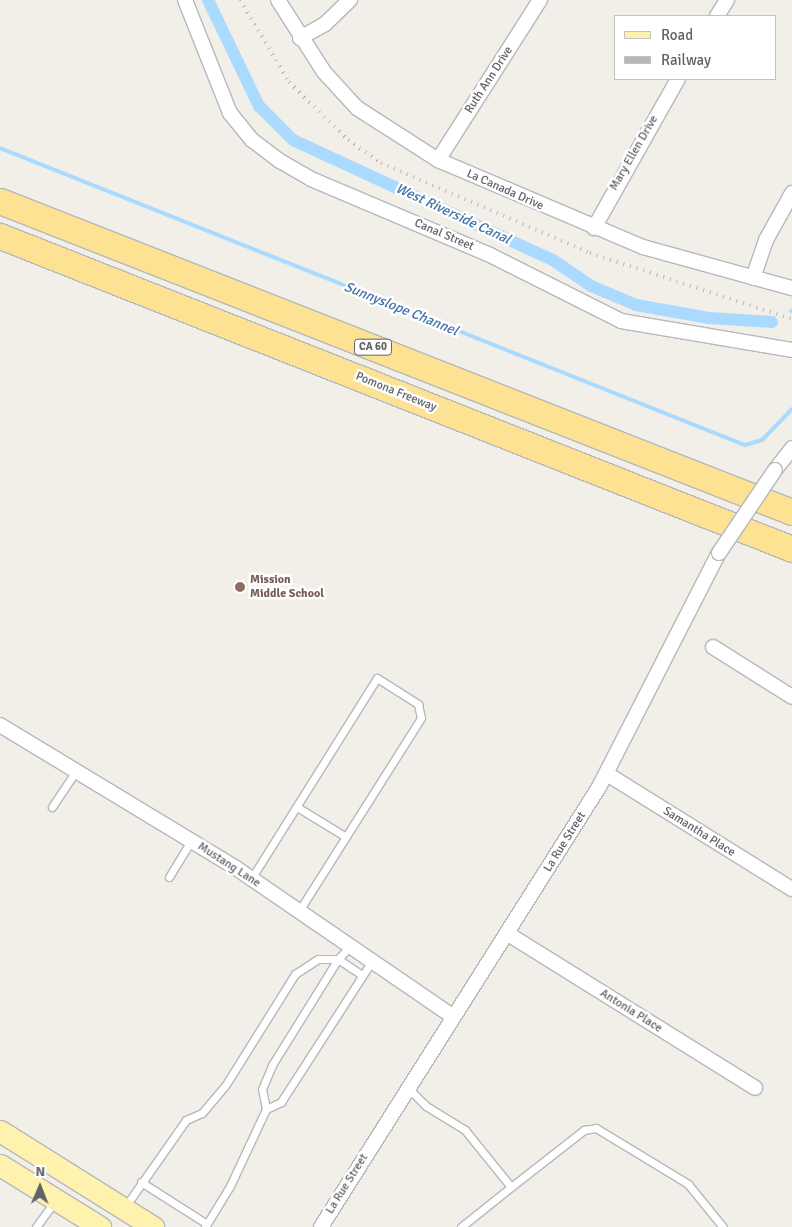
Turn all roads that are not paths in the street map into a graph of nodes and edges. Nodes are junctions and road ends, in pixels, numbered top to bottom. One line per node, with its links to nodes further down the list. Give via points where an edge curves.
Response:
1 (185, 0): 16 (street, Canal Street, via 230,113 252,140 311,179 490,255 621,321)
2 (278, 0): 7 (street, La Canada Drive)
3 (350, 0): 7 (street, via 325,24)
4 (540, 0): 9 (street, Ruth Ann Drive)
5 (727, 0): 6 (street)
6 (717, 15)
7 (300, 38): 9 (street, La Canada Drive, via 358,108)
8 (677, 80): 12 (street, Mary Ellen Drive)
9 (438, 160): 12 (street, La Canada Drive)
10 (792, 194): 14 (street, via 766,240)
11 (0, 202): 18 (highway, CA 60)
12 (594, 228): 14 (street, La Canada Drive)
13 (0, 236): 19 (highway, Pomona Freeway / CA 60)
14 (753, 278): 15 (street, La Canada Drive)
15 (792, 288)
16 (792, 350)
17 (792, 448): 24 (street, La Rue Street, bridge, via 719,553)
18 (792, 512)
19 (792, 549)
20 (713, 648): 21 (street)
21 (792, 697)
22 (0, 726): 23 (street, Mustang Lane)
23 (76, 771): 25 (lane); 28 (street, Mustang Lane)
24 (607, 774): 31 (street, Samantha Place); 33 (street, La Rue Street)
25 (52, 807)
26 (297, 807): 27 (lane); 27 (lane, via 377,678 418,704 421,718); 30 (lane)
27 (346, 837): 32 (lane)
28 (191, 841): 29 (lane); 30 (street, Mustang Lane)
29 (170, 877)
30 (251, 879): 32 (street, Mustang Lane)
31 (792, 889)
32 (299, 911): 34 (street, Mustang Lane)
33 (508, 934): 38 (street, La Rue Street); 40 (street, Antonia Place)
34 (350, 946): 35 (lane); 36 (street, Mustang Lane)
35 (338, 959): 37 (lane); 41 (lane, via 272,1065 262,1089); 44 (lane, via 318,958 295,974 225,1086 202,1113 186,1120)
36 (372, 961): 37 (lane); 38 (street, Mustang Lane)
37 (362, 975): 41 (lane, via 280,1102)
38 (451, 1015): 39 (street, La Rue Street)
39 (407, 1087): 45 (lane, via 426,1106 465,1130); 52 (street, La Rue Street)
40 (755, 1088)
41 (266, 1109): 48 (lane, via 230,1186)
42 (0, 1131): 47 (main road)
43 (0, 1165): 46 (main road)
44 (140, 1182): 47 (lane); 48 (lane)
45 (511, 1187): 53 (lane); 54 (lane, via 584,1130 596,1128 688,1184)
46 (56, 1200): 49 (lane); 50 (main road)
47 (123, 1209): 51 (main road)
48 (206, 1226)
49 (36, 1227)
50 (100, 1227)
51 (152, 1227)
52 (321, 1227)
53 (461, 1227)
54 (724, 1227)

